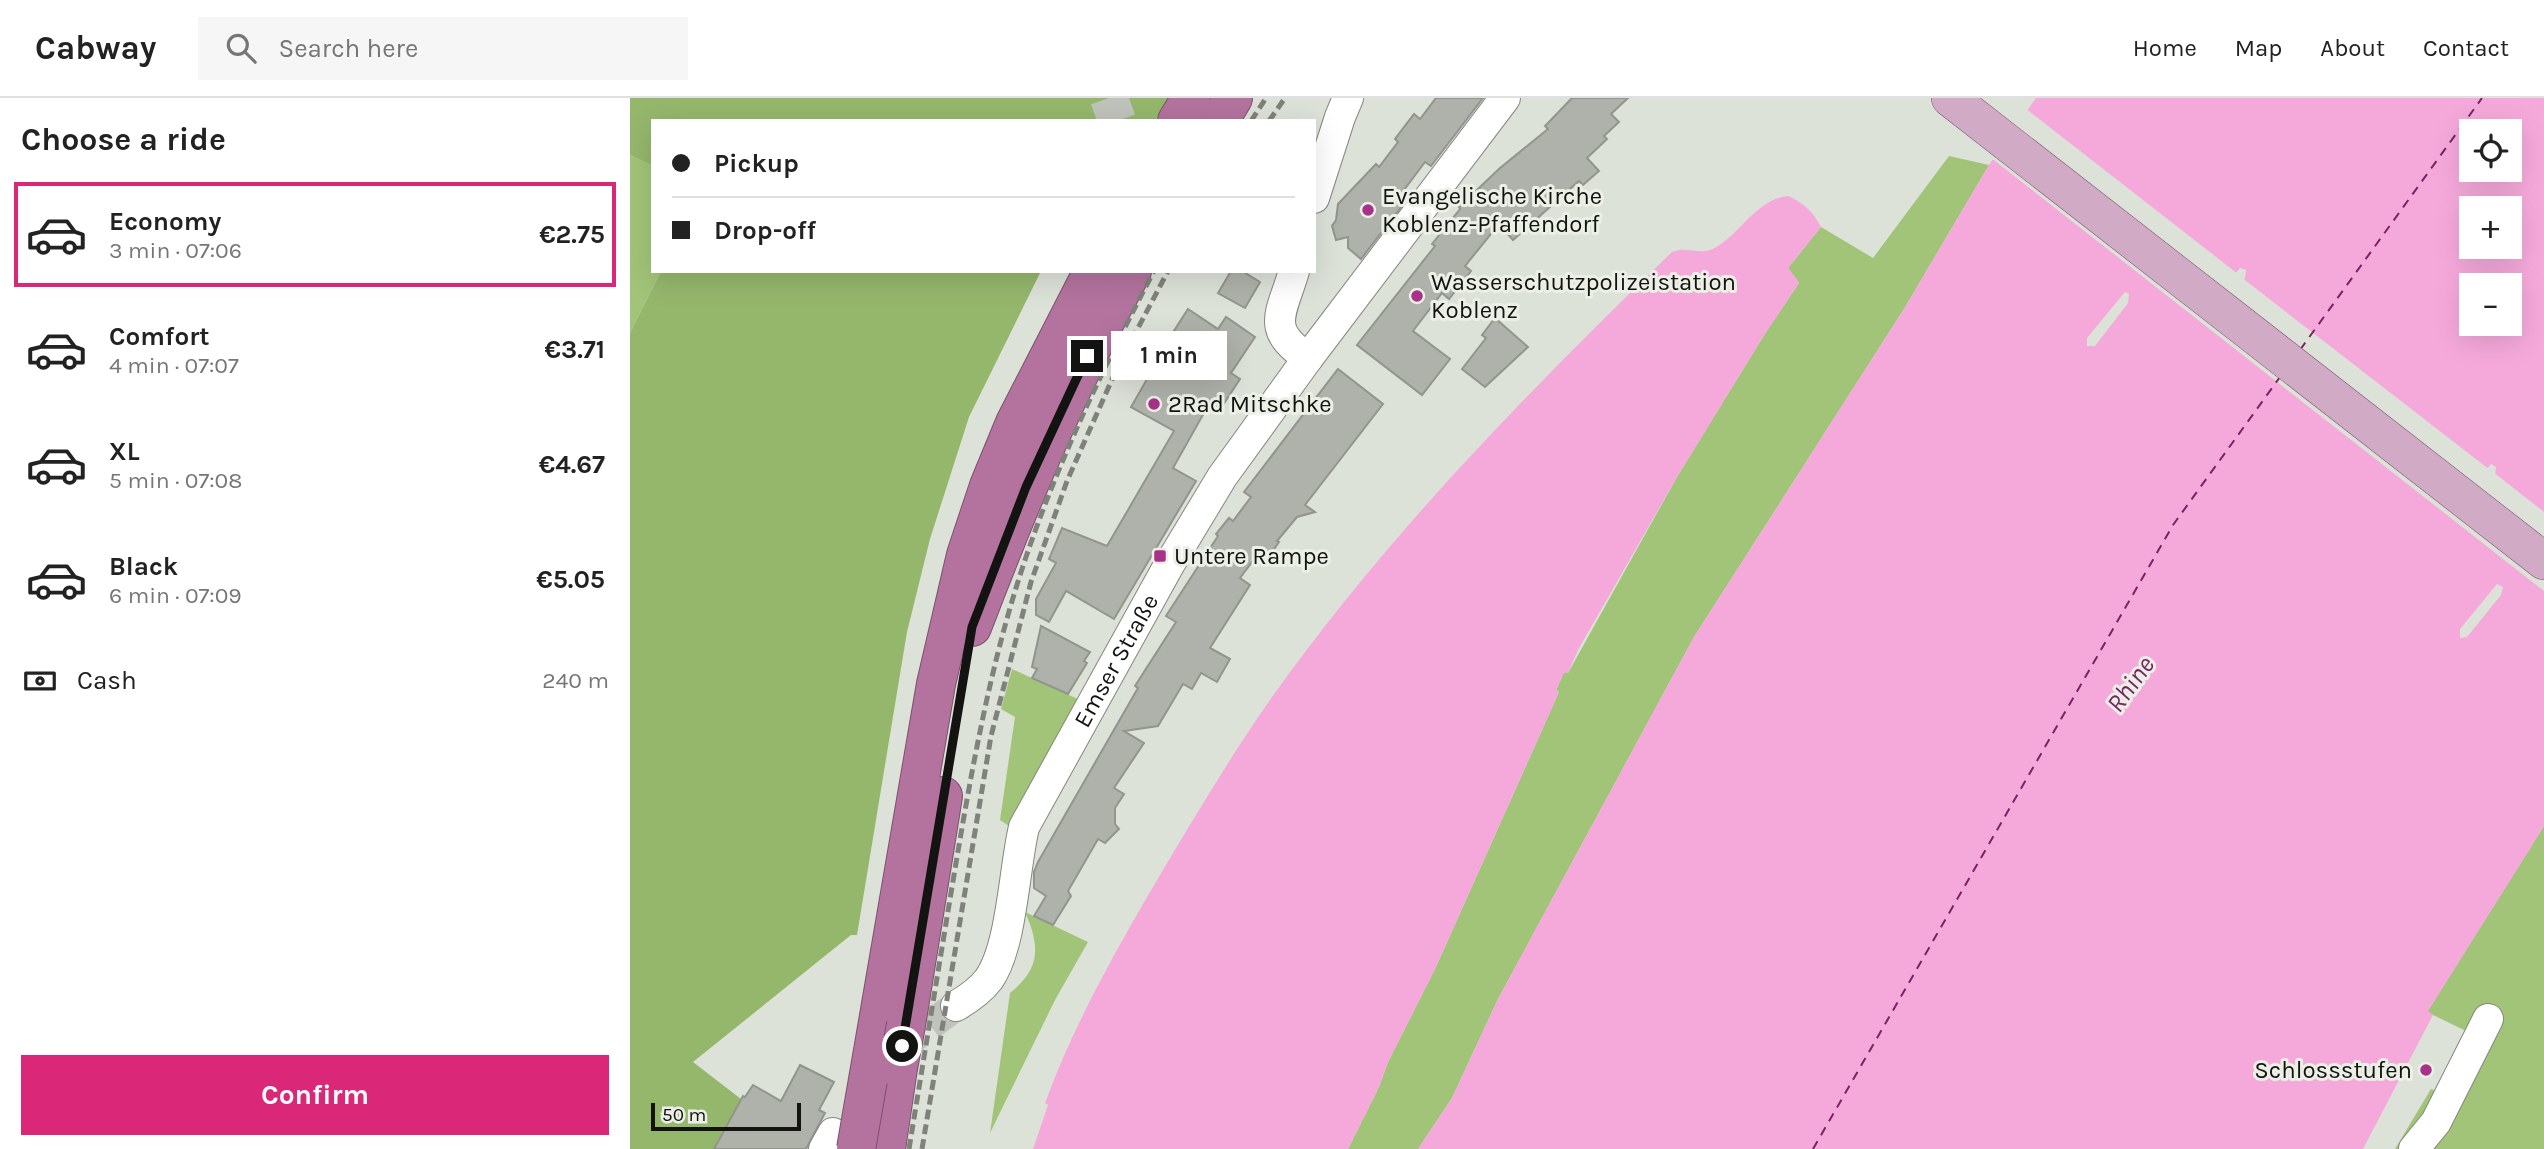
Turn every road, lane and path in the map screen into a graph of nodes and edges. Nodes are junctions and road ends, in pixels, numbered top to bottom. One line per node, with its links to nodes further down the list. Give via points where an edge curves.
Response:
1 (1191, 98): 8 (highway)
2 (1212, 98): 9 (highway)
3 (1233, 98): 10 (highway)
4 (1348, 98): 11 (street)
5 (1505, 98): 16 (street, Emser Straße)
6 (1950, 98): 18 (main road)
7 (1979, 98): 17 (main road)
8 (1178, 119)
9 (1199, 119)
10 (1220, 119)
11 (1316, 192)
12 (1109, 273): 19 (highway, via 1019,458 993,532)
13 (1131, 273): 19 (highway, via 1036,464)
14 (1293, 273): 16 (street, via 1280,329 1284,340)
15 (1087, 279): 22 (highway, via 999,460 961,576 933,696)
16 (1308, 358): 20 (street, Emser Straße, via 1222,477 1047,784 1024,827 999,961 982,987)
17 (2544, 541)
18 (2544, 561)
19 (972, 627): 22 (highway, bridge, via 906,1025)
20 (956, 1006)
21 (2488, 1019): 25 (street, via 2436,1122)
22 (886, 1060): 23 (highway, bridge); 24 (highway)
23 (838, 1144)
24 (886, 1149)
25 (2414, 1149)

